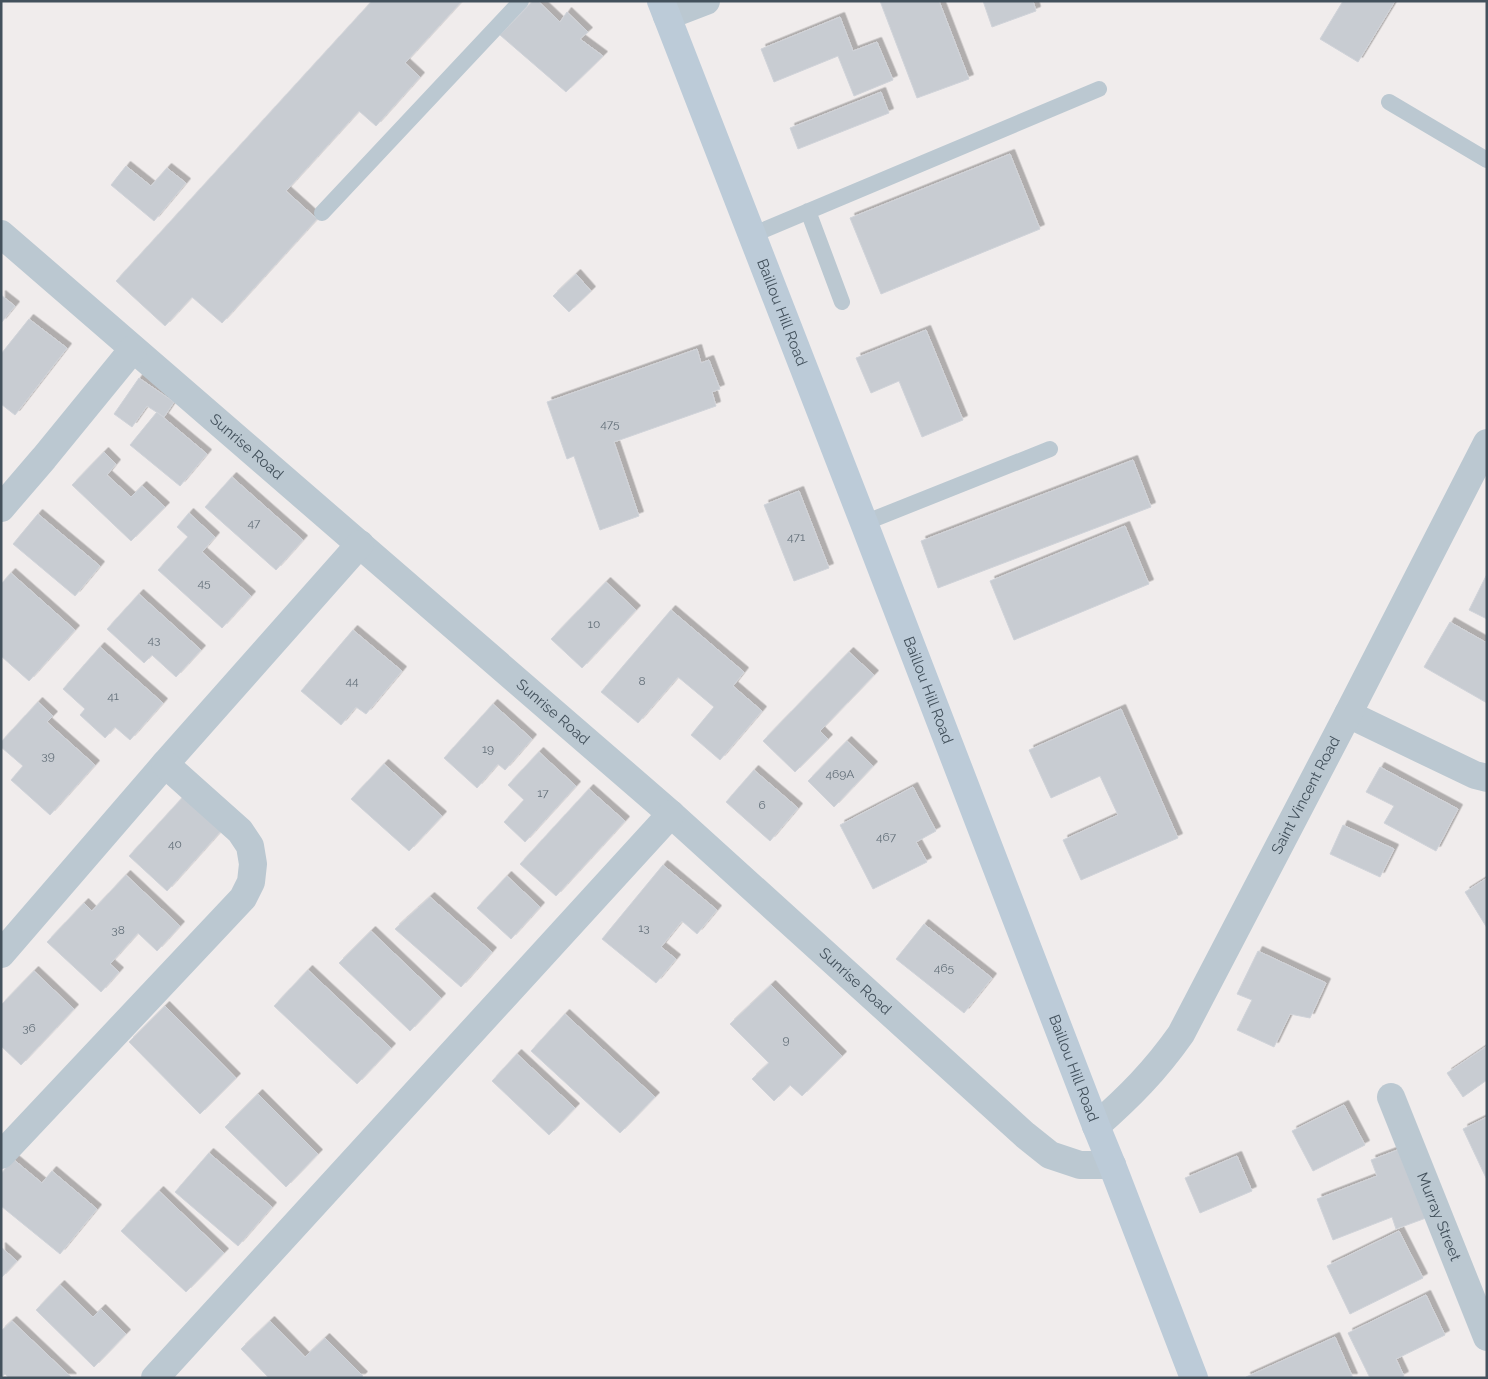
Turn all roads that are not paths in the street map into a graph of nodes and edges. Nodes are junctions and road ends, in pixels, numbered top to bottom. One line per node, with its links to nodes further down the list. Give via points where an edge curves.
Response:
1 (521, 1): 8 (lane)
2 (706, 1): 3 (street)
3 (664, 9): 10 (main road, Baillou Hill Road)
4 (1099, 89): 7 (lane)
5 (1389, 102): 6 (lane)
6 (1487, 160)
7 (808, 211): 10 (lane); 11 (lane)
8 (322, 213)
9 (1, 234): 12 (street, Sunrise Road)
10 (752, 235): 16 (main road, Baillou Hill Road)
11 (842, 302)
12 (133, 349): 15 (street); 17 (street, Sunrise Road)
13 (1487, 443): 18 (street, Saint Vincent Road)
14 (1050, 449): 16 (lane)
15 (1, 508)
16 (864, 523): 24 (main road, Baillou Hill Road)
17 (360, 544): 19 (street); 21 (street, Sunrise Road)
18 (1348, 714): 20 (street); 24 (street, Saint Vincent Road, via 1181,1034 1146,1080)
19 (165, 764): 22 (street); 25 (street, via 240,831 250,846 254,864 251,882 243,898)
20 (1487, 778)
21 (671, 814): 26 (street, Sunrise Road, via 1025,1136 1050,1155 1080,1165); 28 (street)
22 (1, 954)
23 (1391, 1097): 27 (street, Murray Street)
24 (1096, 1126): 26 (main road, Baillou Hill Road)
25 (1, 1155)
26 (1112, 1165): 29 (main road, Baillou Hill Road)
27 (1487, 1337)
28 (155, 1378)
29 (1194, 1378)

